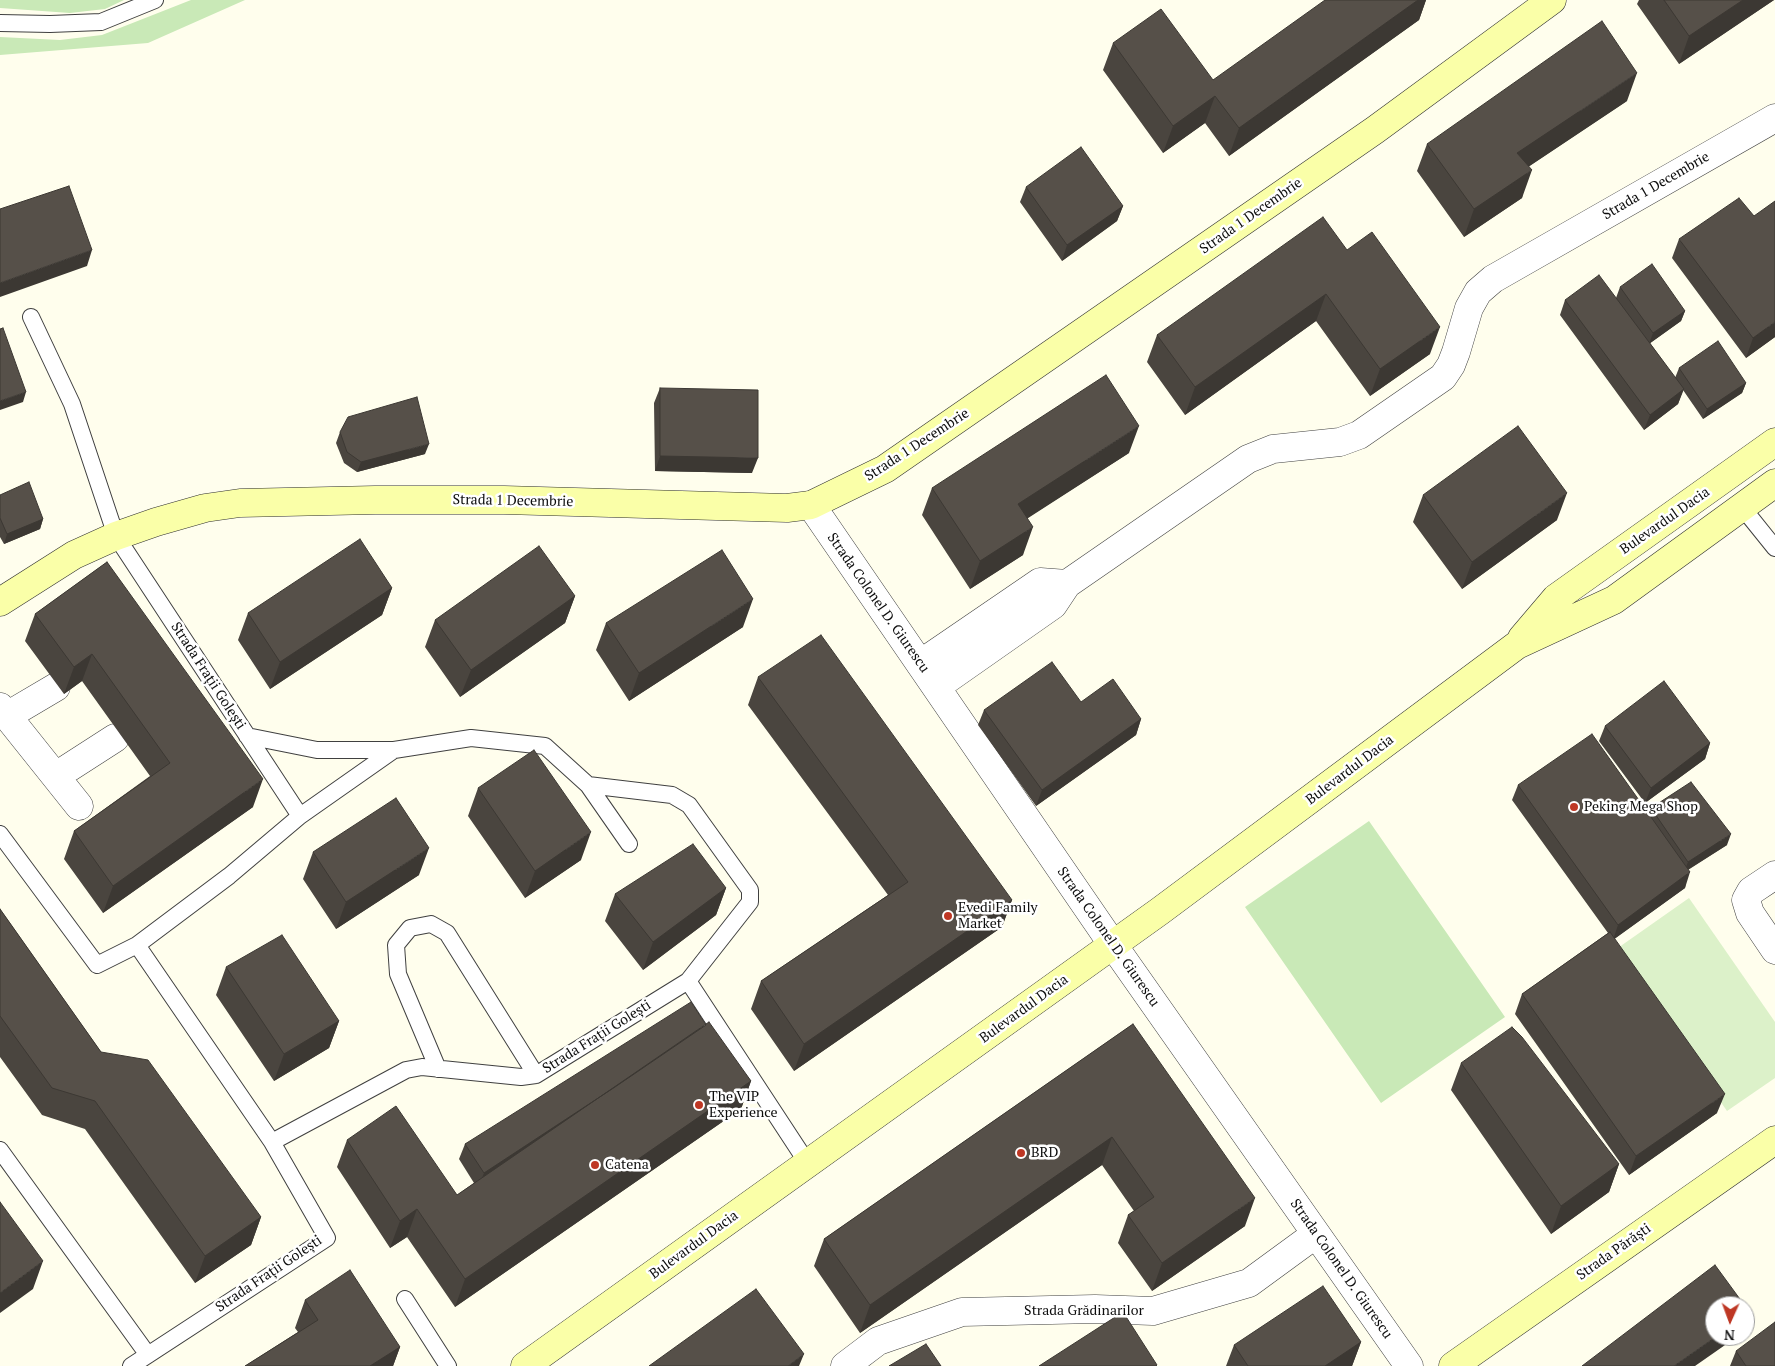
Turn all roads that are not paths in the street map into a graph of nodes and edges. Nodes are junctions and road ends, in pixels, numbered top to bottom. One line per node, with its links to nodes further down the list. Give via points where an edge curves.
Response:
1 (155, 0): 3 (lane, via 101,22)
2 (1552, 0): 8 (street, Strada 1 Decembrie, via 1375,130 894,463)
3 (0, 23)
4 (1775, 118): 12 (street, Strada 1 Decembrie, via 1493,279 1478,292 1469,308 1456,352 1442,377 1359,435 1340,442 1273,449 1248,459)
5 (32, 317): 10 (lane, Strada Frații Golești, via 72,404)
6 (1775, 442): 14 (street, Bulevardul Dacia, via 1556,598)
7 (1775, 484): 9 (street, Bulevardul Dacia)
8 (811, 506): 10 (street, Strada 1 Decembrie, via 385,500 240,503 204,508); 15 (street, Strada Colonel D. Giurescu)
9 (1742, 507): 11 (lane); 14 (street, Bulevardul Dacia, via 1614,600)
10 (116, 536): 13 (street, Strada 1 Decembrie, via 74,555); 19 (lane, Strada Frații Golești)
11 (1773, 542)
12 (1066, 584): 15 (street, via 1040,582); 17 (street, Strada 1 Decembrie, via 1053,604)
13 (0, 602)
14 (1517, 645): 29 (street, Bulevardul Dacia)
15 (920, 664): 17 (street, Strada Colonel D. Giurescu)
16 (56, 687): 18 (street)
17 (936, 687): 29 (street, Strada Colonel D. Giurescu)
18 (3, 711): 22 (street)
19 (247, 736): 21 (lane, via 317,750); 25 (lane, Strada Frații Golești)
20 (115, 738): 22 (street)
21 (394, 750): 23 (lane, via 470,738 545,746); 25 (lane)
22 (56, 776): 24 (street)
23 (588, 785): 27 (lane); 32 (lane, via 672,795 689,805 750,890 750,902)
24 (80, 806)
25 (300, 816): 30 (lane, via 229,876)
26 (0, 834): 30 (lane, via 97,965)
27 (629, 844)
28 (1775, 875): 31 (street, via 1751,891 1746,900 1750,913)
29 (1114, 945): 38 (street, Bulevardul Dacia); 39 (street, Strada Colonel D. Giurescu)
30 (137, 946): 36 (lane, Strada Frații Golești)
31 (1775, 950)
32 (688, 981): 34 (lane, Strada Frații Golești); 38 (lane)
33 (438, 1069): 34 (lane, Strada Frații Golești, via 521,1077); 34 (lane, via 398,974 396,945 410,928 431,924 448,933); 36 (lane, Strada Frații Golești, via 406,1070)
34 (536, 1075)
35 (1775, 1140): 47 (street, Strada Părăști)
36 (272, 1142): 41 (lane, Strada Frații Golești, via 327,1238)
37 (0, 1150): 41 (lane)
38 (808, 1164): 44 (street, Bulevardul Dacia)
39 (1316, 1234): 45 (street, Strada Grădinarilor, via 1249,1283 1153,1311 1121,1317 962,1312 878,1341); 46 (street, Strada Colonel D. Giurescu)
40 (405, 1299): 43 (lane)
41 (148, 1355): 42 (lane, Strada Frații Golești)
42 (131, 1366)
43 (448, 1366)
44 (525, 1366)
45 (845, 1366)
46 (1409, 1366)
47 (1453, 1366)

